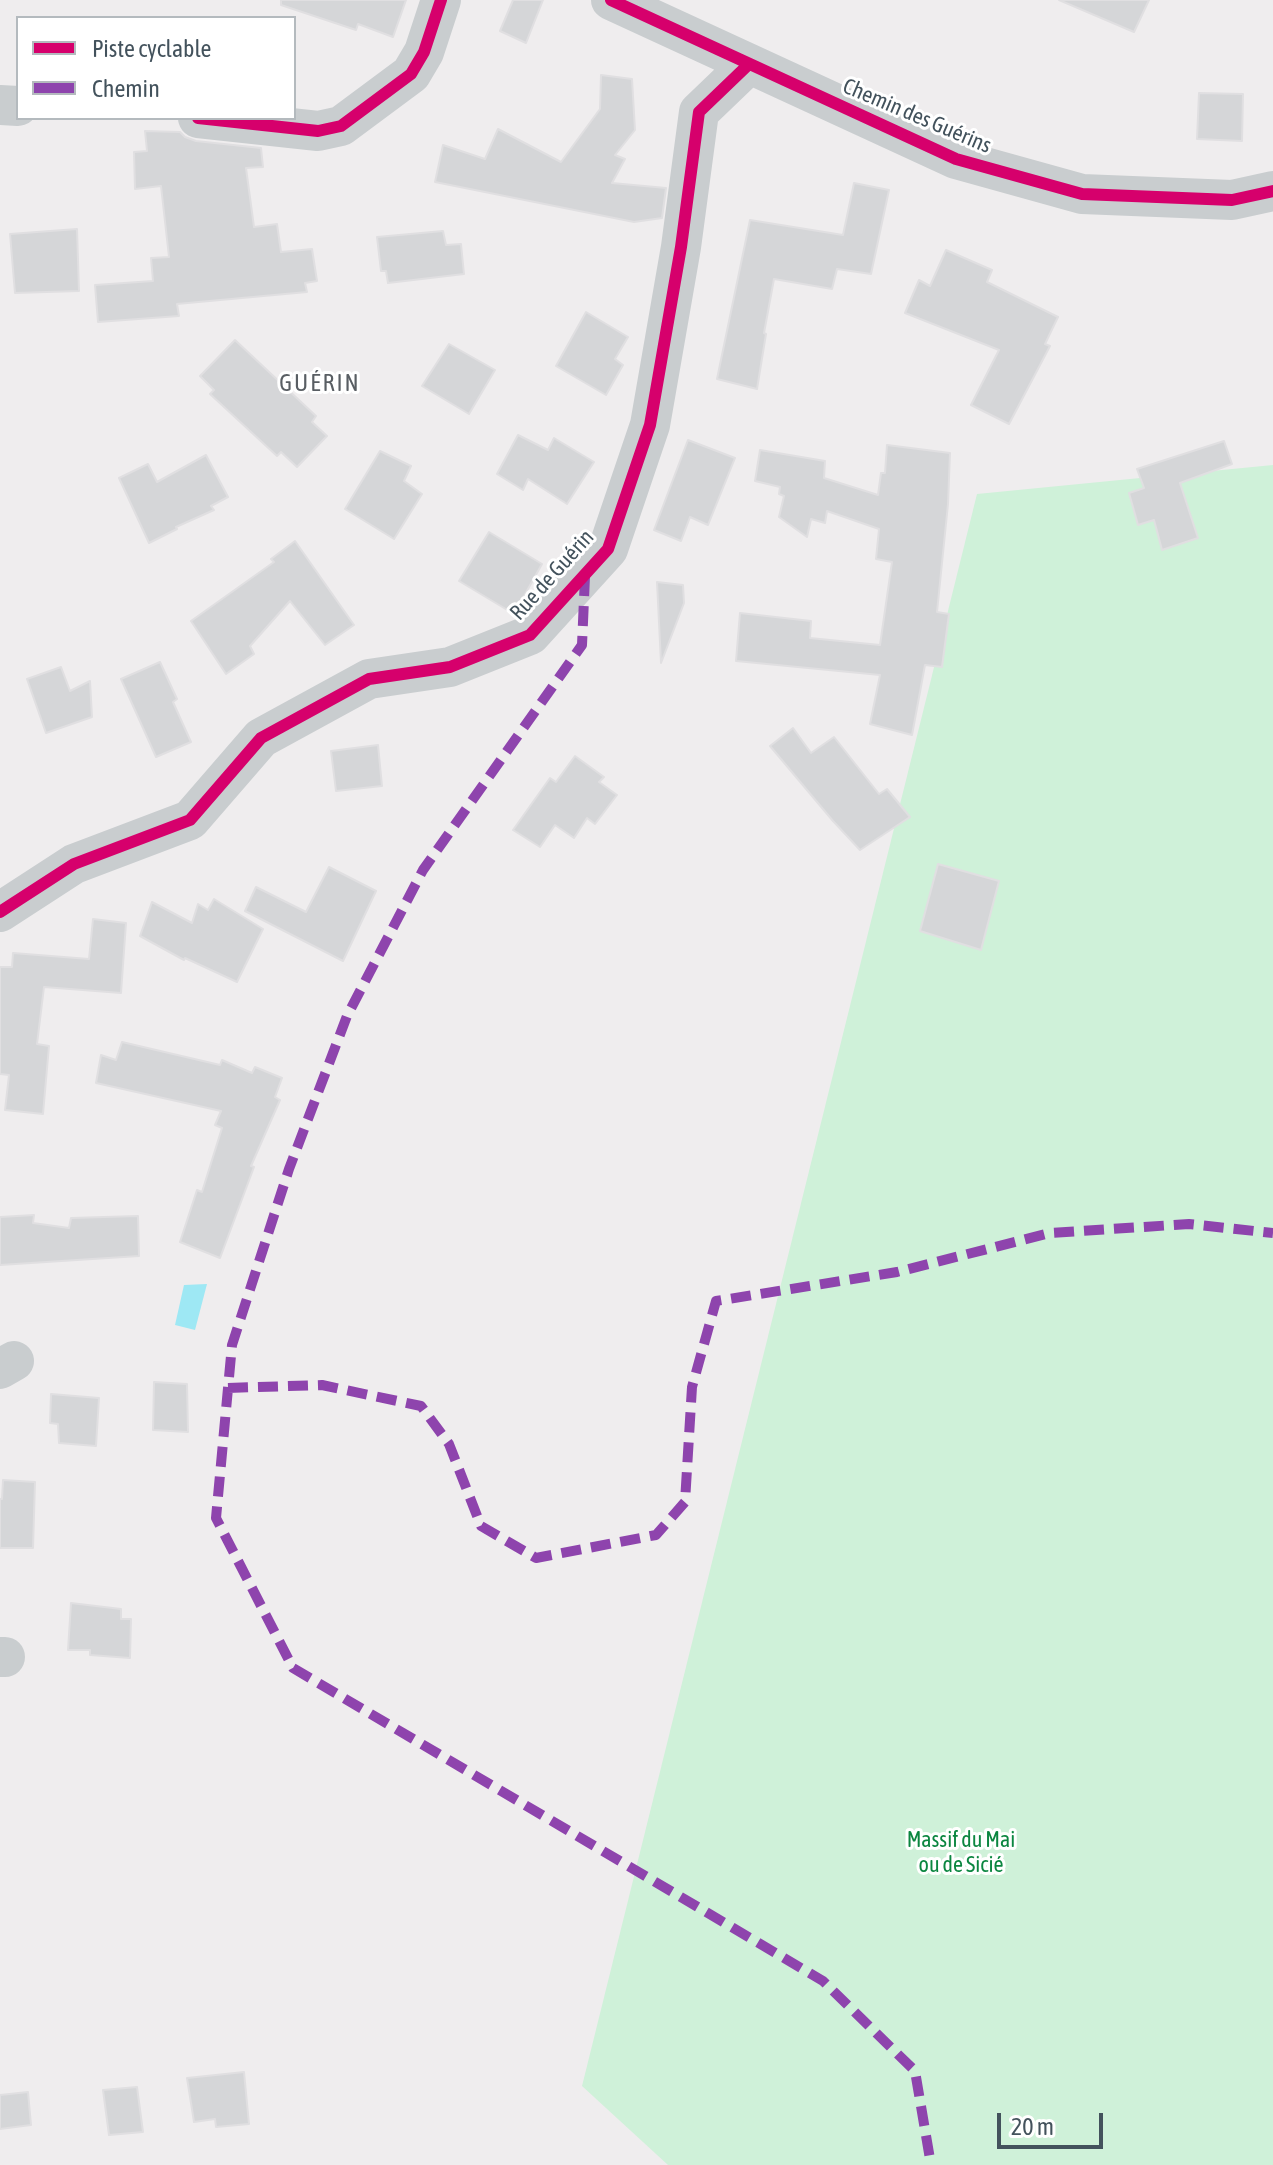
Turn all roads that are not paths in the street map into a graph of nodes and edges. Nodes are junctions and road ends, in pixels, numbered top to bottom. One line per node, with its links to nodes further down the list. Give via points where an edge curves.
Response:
1 (441, 0): 4 (street, via 411,74 341,126 318,131)
2 (611, 0): 3 (street, Chemin des Guérins)
3 (749, 64): 5 (street, Chemin des Guérins, via 956,159 1082,194 1232,200); 6 (street, Rue de Guérin, via 699,112 650,425 608,549 530,635 450,667 369,679 261,738 190,820 74,864)
4 (216, 120)
5 (1273, 191)
6 (0, 912)

